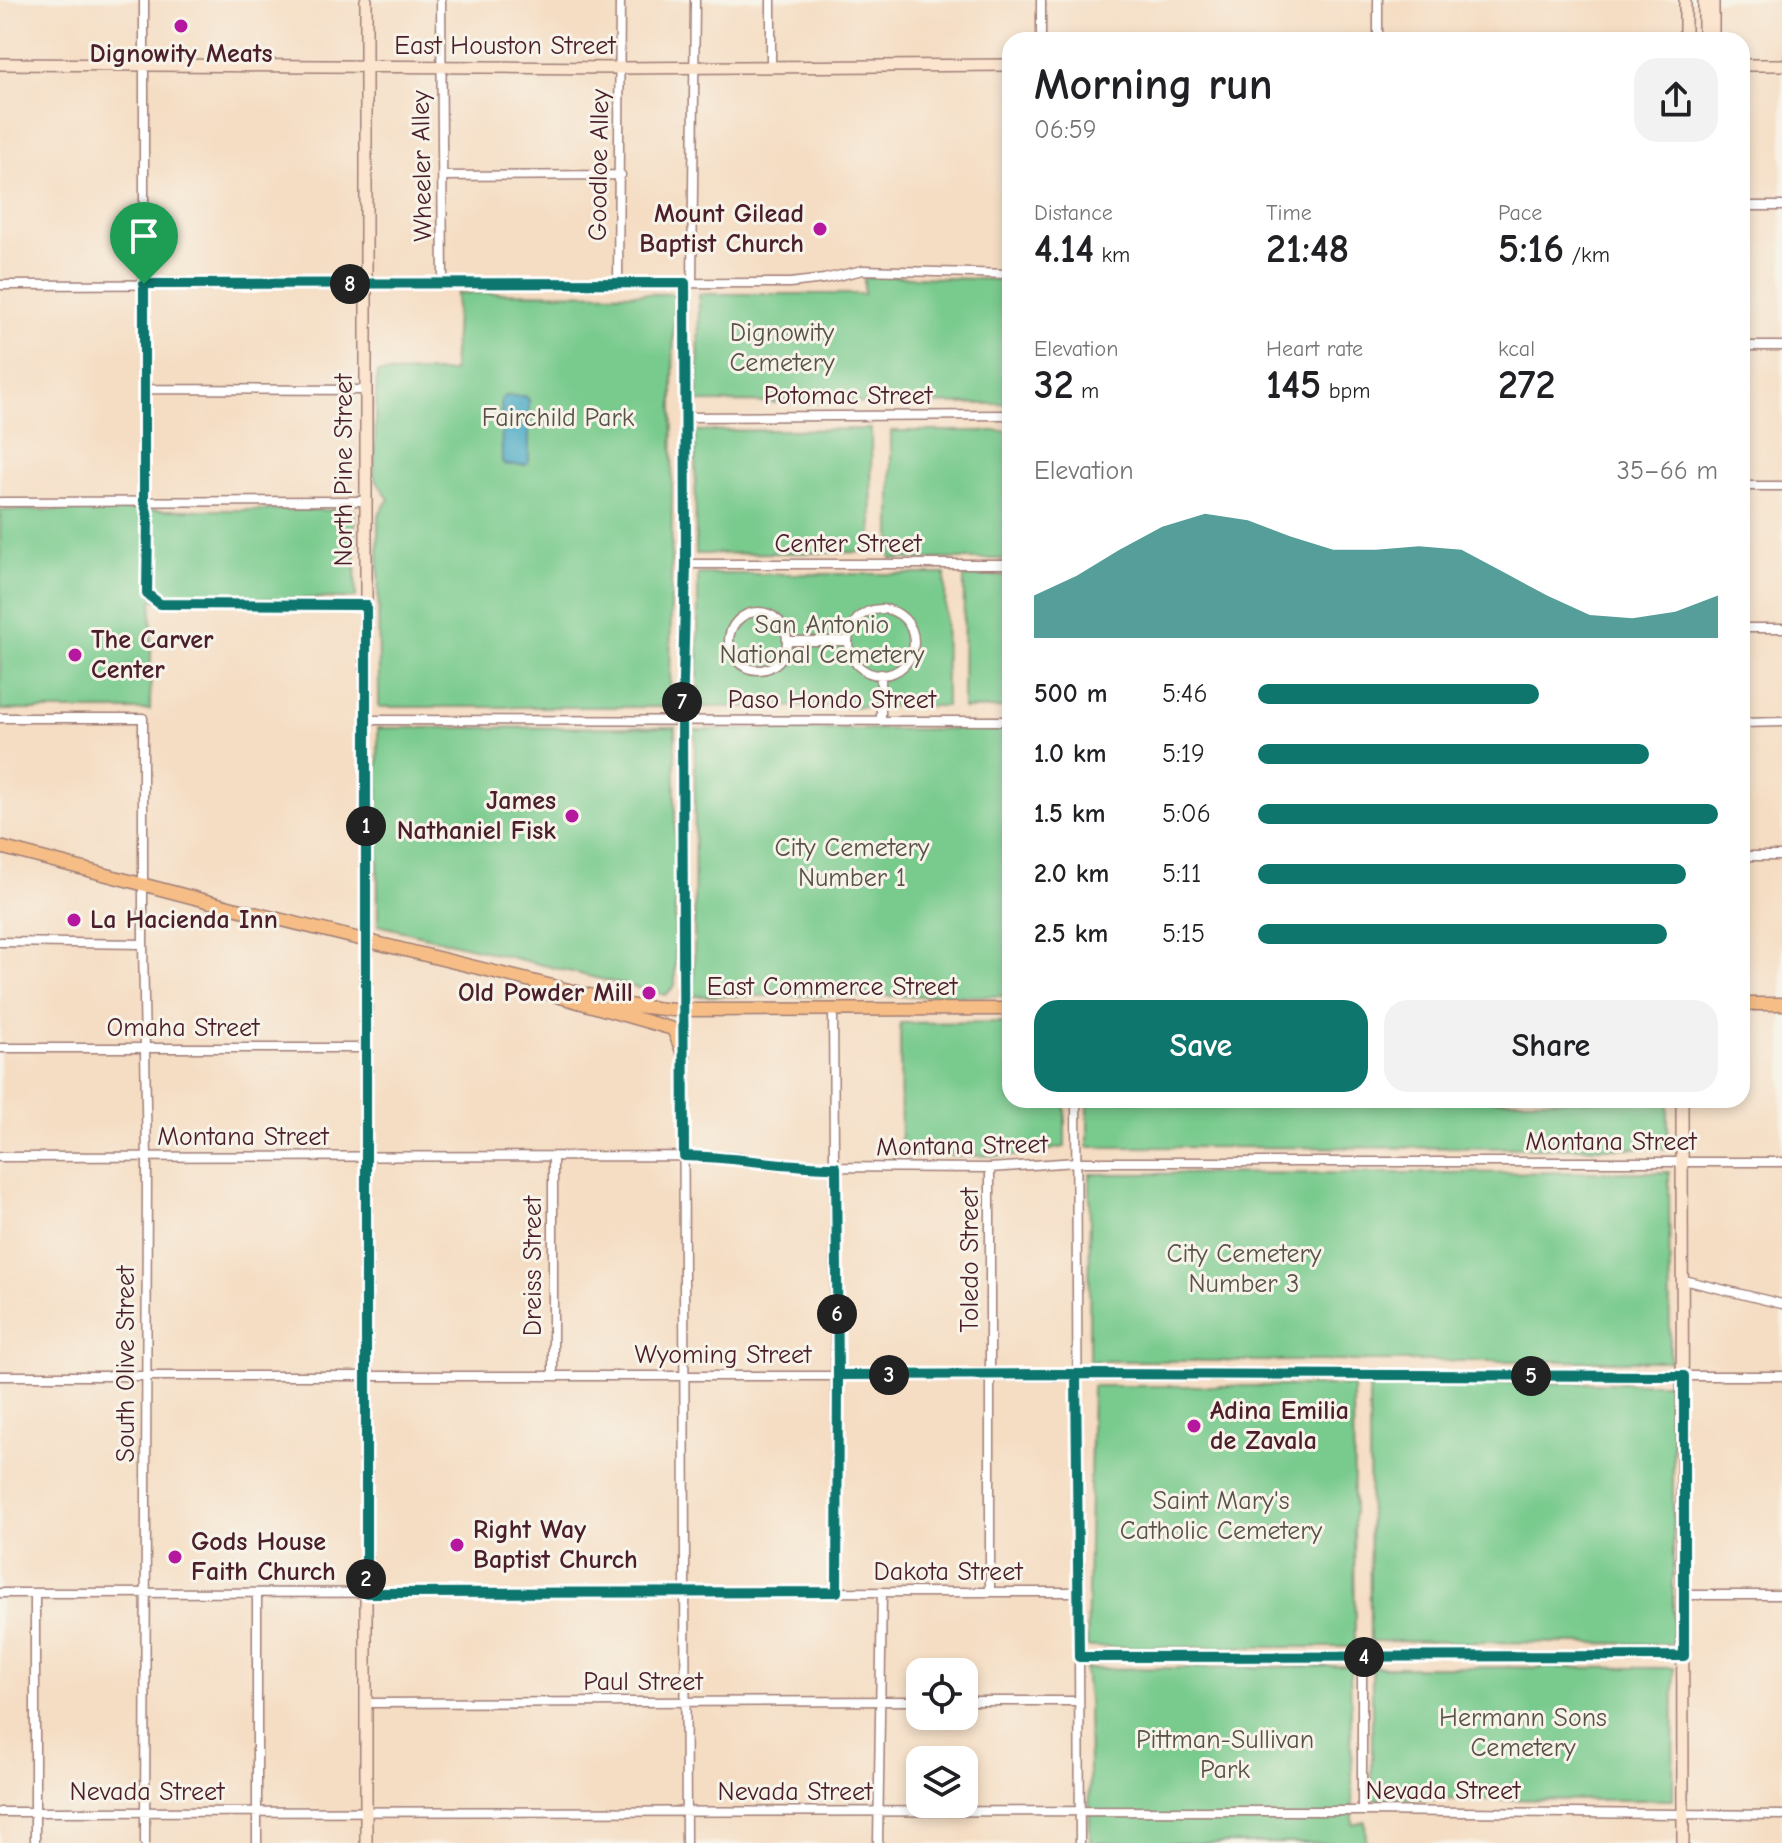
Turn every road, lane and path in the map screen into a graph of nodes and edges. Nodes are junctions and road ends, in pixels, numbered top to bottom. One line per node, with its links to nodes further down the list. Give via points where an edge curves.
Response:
1 (144, 0): 18 (street)
2 (366, 0): 23 (main road, North Pine Street)
3 (441, 0): 24 (street, Wheeler Alley)
4 (620, 0): 26 (street, Goodloe Alley)
5 (695, 0): 25 (street)
6 (771, 0): 22 (street)
7 (1041, 0): 12 (street)
8 (1378, 0): 13 (street)
9 (1685, 0): 14 (main road)
10 (1704, 0): 15 (main road)
11 (1713, 0): 16 (main road)
12 (1041, 32)
13 (1378, 32)
14 (1685, 32)
15 (1704, 32)
16 (1713, 32)
17 (0, 64): 18 (main road, East Houston Street)
18 (144, 65): 23 (main road, East Houston Street); 35 (street)
19 (1002, 65): 22 (main road, East Houston Street)
20 (1750, 65): 21 (main road)
21 (1782, 65)
22 (771, 66): 25 (main road, East Houston Street)
23 (366, 67): 24 (main road, East Houston Street); 32 (main road, North Pine Street)
24 (440, 67): 26 (main road, East Houston Street); 28 (street, Wheeler Alley)
25 (695, 67): 26 (main road, East Houston Street); 34 (street)
26 (620, 68): 27 (street, Goodloe Alley)
27 (621, 175): 28 (street); 33 (street, Goodloe Alley)
28 (443, 176): 36 (street, Wheeler Alley)
29 (1750, 206): 30 (street)
30 (1782, 206)
31 (1002, 274): 34 (street, via 863,270 802,282)
32 (366, 283): 35 (street); 36 (street); 41 (main road, North Pine Street)
33 (618, 283): 34 (street); 36 (street)
34 (689, 283): 43 (street)
35 (144, 284): 37 (street); 40 (street)
36 (443, 284)
37 (0, 285)
38 (1750, 346): 39 (street)
39 (1782, 346)
40 (144, 389): 41 (street); 46 (street)
41 (366, 390): 47 (main road, North Pine Street)
42 (1002, 415): 43 (street, Potomac Street)
43 (686, 417): 49 (street)
44 (1750, 486): 45 (street)
45 (1782, 486)
46 (144, 501): 47 (street); 48 (street); 51 (street, via 147,594 156,604)
47 (366, 501): 51 (main road, North Pine Street)
48 (0, 502)
49 (686, 564): 50 (street, Center Street); 58 (street)
50 (1002, 564)
51 (366, 605): 59 (main road, North Pine Street)
52 (1750, 628): 53 (street)
53 (1782, 628)
54 (788, 641): 54 (street, via 782,623 757,612 739,618 729,644 735,660 760,671 777,665); 55 (street)
55 (848, 641): 56 (street, via 857,665); 56 (street, via 854,622 871,610 890,610 904,618 914,642 910,658 898,670)
56 (881, 674): 60 (street)
57 (0, 718): 67 (street, South Olive Street, via 143,718)
58 (682, 719): 59 (street, Paso Hondo Street); 60 (street, Paso Hondo Street); 76 (street)
59 (366, 720): 68 (main road, North Pine Street)
60 (881, 720): 61 (street, Paso Hondo Street)
61 (1002, 721)
62 (1782, 722): 63 (street)
63 (1750, 723)
64 (0, 847): 67 (main road, East Commerce Street)
65 (1750, 856): 66 (street)
66 (1782, 856)
67 (143, 884): 68 (main road, East Commerce Street); 70 (street, South Olive Street)
68 (365, 940): 71 (main road, East Commerce Street); 79 (main road, North Pine Street)
69 (0, 942): 70 (street)
70 (143, 944): 77 (street, South Olive Street)
71 (513, 977): 76 (main road, East Commerce Street, via 634,1006); 80 (main road, East Commerce Street, via 550,994 673,1029)
72 (1750, 1004): 73 (main road)
73 (1782, 1004)
74 (833, 1009): 75 (main road, East Commerce Street); 76 (main road, East Commerce Street); 91 (street)
75 (1002, 1009)
76 (684, 1010): 80 (street)
77 (144, 1047): 78 (street, Omaha Street); 79 (street, Omaha Street); 87 (street, South Olive Street)
78 (0, 1048)
79 (366, 1048): 83 (main road, North Pine Street)
80 (684, 1056): 84 (street)
81 (1076, 1108): 88 (street)
82 (1682, 1108): 89 (main road)
83 (367, 1156): 86 (street, Montana Street); 87 (street, Montana Street); 101 (main road, North Pine Street)
84 (684, 1156): 86 (street, Montana Street); 91 (street, Montana Street); 96 (street)
85 (0, 1157): 87 (street, Montana Street)
86 (553, 1157): 102 (street, Dreiss Street)
87 (147, 1158): 100 (street, South Olive Street)
88 (1076, 1162): 89 (street, Montana Street); 92 (street, Montana Street); 95 (street)
89 (1682, 1162): 90 (street, Montana Street); 93 (main road)
90 (1782, 1162)
91 (836, 1167): 92 (street, Montana Street); 97 (street)
92 (990, 1168): 98 (street, Toledo Street)
93 (1684, 1280): 94 (street); 103 (main road)
94 (1782, 1304)
95 (1076, 1374): 98 (street, Wyoming Street); 103 (street, Wyoming Street); 109 (street)
96 (686, 1375): 97 (street, Wyoming Street); 102 (street, Wyoming Street); 105 (street)
97 (838, 1375): 98 (street, Wyoming Street); 106 (street)
98 (989, 1375): 108 (street, Toledo Street)
99 (0, 1376): 100 (street, Wyoming Street)
100 (146, 1376): 101 (street, Wyoming Street); 112 (street, South Olive Street)
101 (366, 1376): 102 (street, Wyoming Street); 114 (main road, North Pine Street)
102 (553, 1376)
103 (1684, 1376): 104 (street, Wyoming Street); 115 (main road)
104 (1782, 1376)
105 (686, 1592): 106 (street, Dakota Street); 114 (street, Dakota Street); 124 (street)
106 (837, 1592): 107 (street, Dakota Street)
107 (882, 1592): 108 (street, Dakota Street); 120 (street)
108 (990, 1592): 109 (street, Dakota Street)
109 (1079, 1592): 118 (street)
110 (0, 1593): 111 (street, Dakota Street)
111 (35, 1593): 112 (street, Dakota Street); 129 (street)
112 (146, 1593): 113 (street, Dakota Street); 130 (street, South Olive Street)
113 (257, 1593): 114 (street, Dakota Street); 131 (street)
114 (366, 1593): 125 (main road, North Pine Street)
115 (1684, 1595): 116 (street); 117 (main road)
116 (1782, 1595)
117 (1684, 1656): 119 (street); 135 (main road)
118 (1079, 1657): 119 (street); 123 (street)
119 (1362, 1657): 127 (street)
120 (882, 1701): 121 (street, Paul Street); 124 (street, Paul Street); 134 (street)
121 (906, 1701)
122 (978, 1701): 123 (street)
123 (1079, 1701): 126 (street)
124 (686, 1702): 125 (street, Paul Street); 133 (street)
125 (366, 1703): 132 (main road, North Pine Street)
126 (1080, 1811): 127 (street, Nevada Street); 134 (street, Nevada Street); 143 (street)
127 (1362, 1811): 135 (street, Nevada Street)
128 (0, 1812): 129 (street, Nevada Street)
129 (35, 1812): 130 (street, Nevada Street); 137 (street)
130 (145, 1812): 131 (street, Nevada Street); 138 (street, South Olive Street)
131 (257, 1812): 132 (street, Nevada Street); 139 (street)
132 (366, 1812): 133 (street, Nevada Street); 140 (main road, North Pine Street)
133 (686, 1812): 134 (street, Nevada Street); 141 (street)
134 (879, 1812): 142 (street)
135 (1683, 1813): 136 (street, Nevada Street); 144 (main road)
136 (1782, 1815)
137 (35, 1843)
138 (145, 1843)
139 (257, 1843)
140 (366, 1843)
141 (686, 1843)
142 (878, 1843)
143 (1080, 1843)
144 (1683, 1843)

